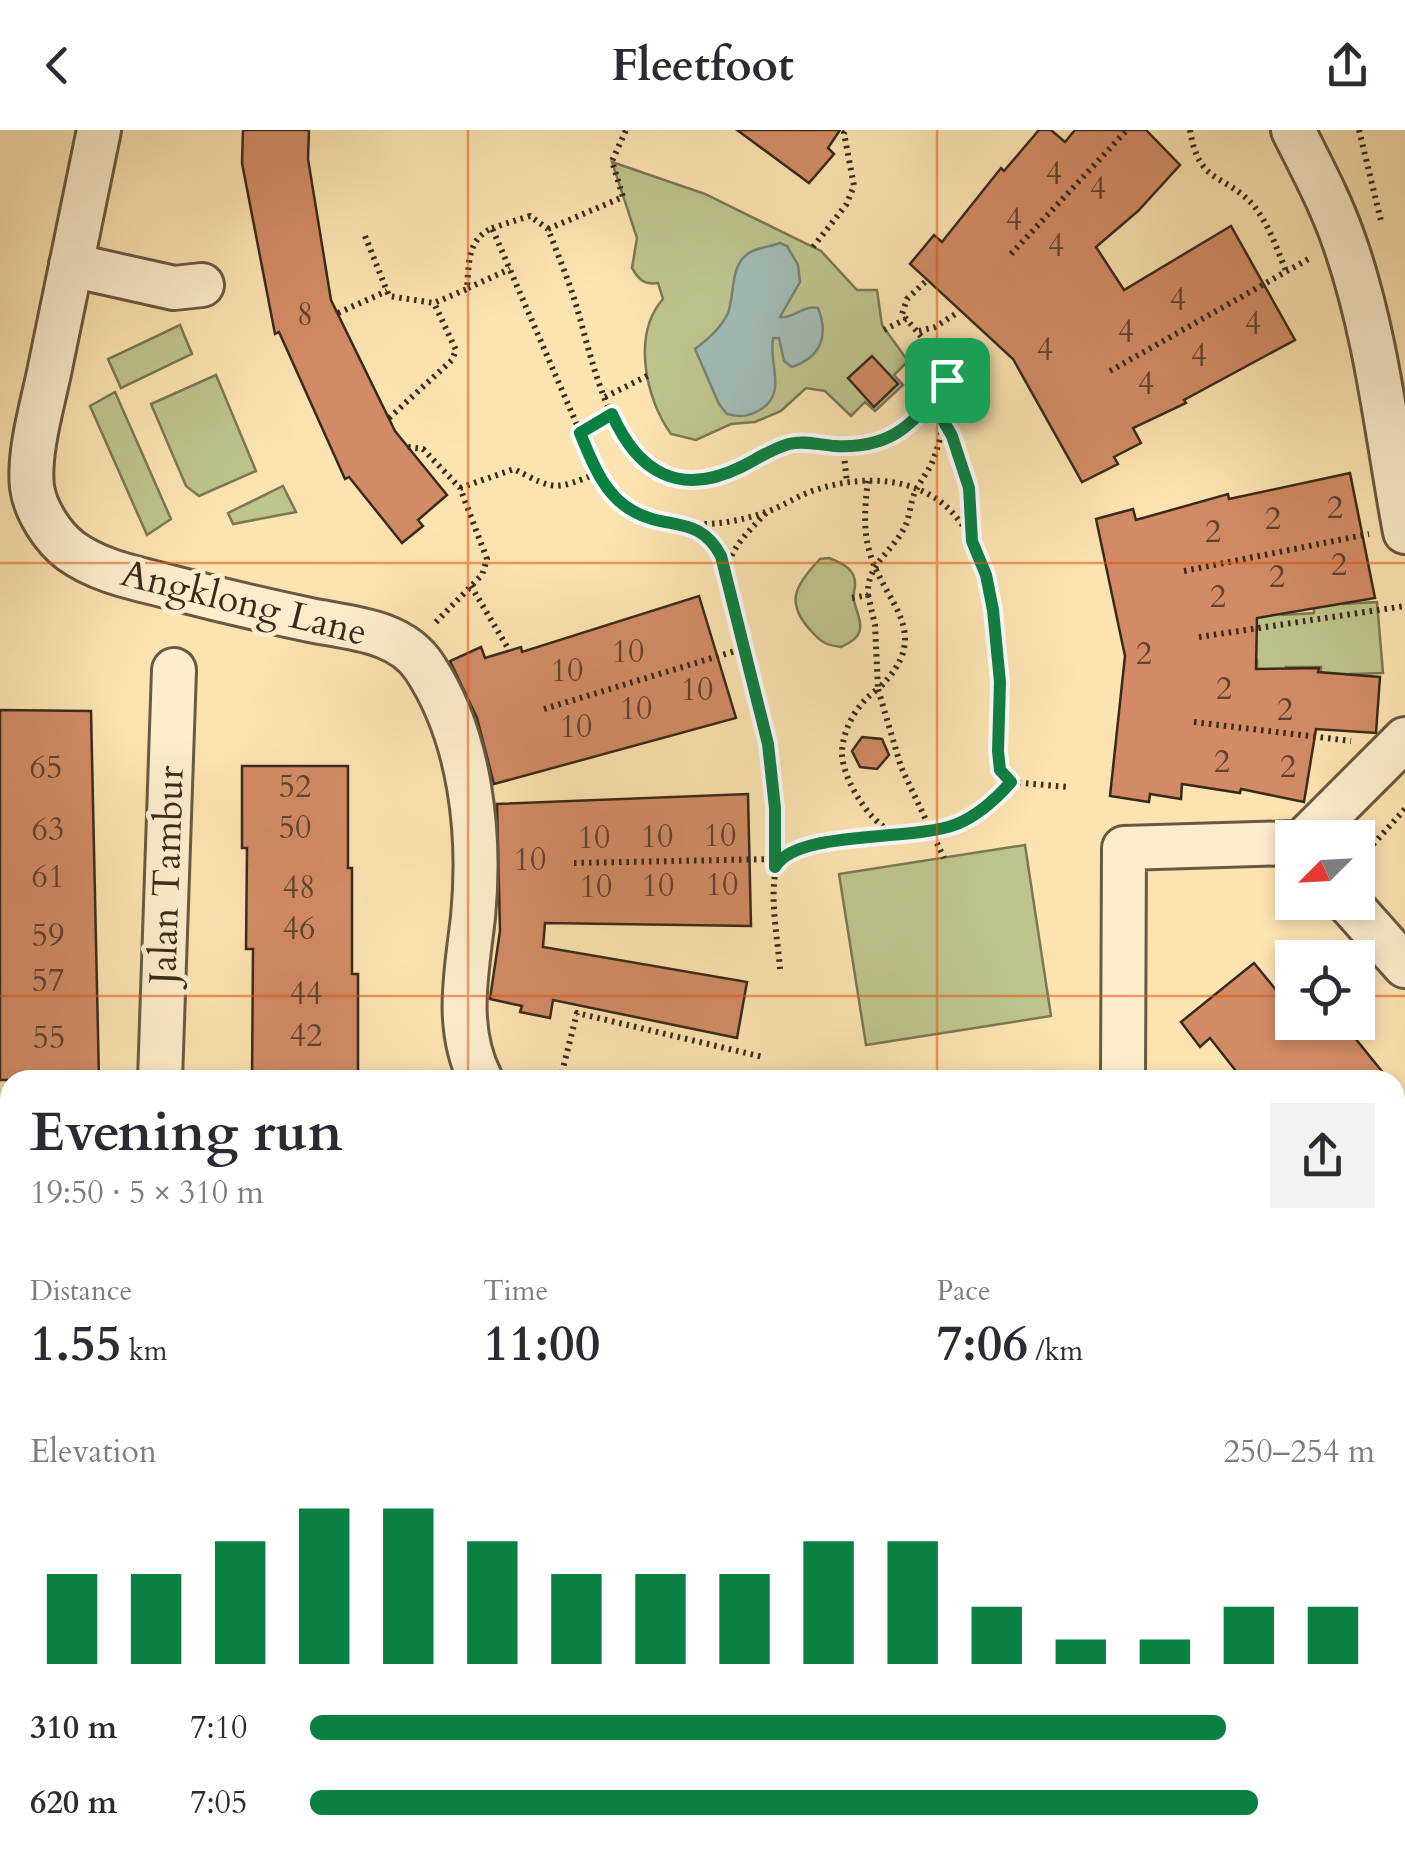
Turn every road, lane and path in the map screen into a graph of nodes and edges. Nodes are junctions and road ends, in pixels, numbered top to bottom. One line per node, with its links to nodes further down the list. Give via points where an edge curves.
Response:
1 (99, 130): 13 (street, Angklong Lane)
2 (626, 130): 8 (path, via 612,162 623,197)
3 (846, 130): 11 (path, via 854,186)
4 (1126, 130): 12 (path)
5 (1190, 130): 15 (path, via 1204,170 1253,206)
6 (1294, 130): 10 (street)
7 (492, 228): 8 (path, via 530,216); 14 (path); 18 (path, via 474,242)
8 (548, 228): 30 (path)
9 (365, 236): 19 (path)
10 (1344, 239): 15 (path); 44 (street, via 1365,312)
11 (813, 247)
12 (1011, 254)
13 (72, 265): 17 (street, via 174,288); 55 (street, Angklong Lane, via 36,436 32,488 55,536 109,571 372,632)
14 (510, 269): 18 (path); 34 (path)
15 (1286, 272): 27 (path)
16 (925, 282): 23 (path, via 907,299)
17 (202, 286)
18 (467, 289): 20 (path)
19 (387, 291): 20 (path); 21 (path)
20 (434, 303): 32 (path, via 456,350)
21 (338, 313)
22 (957, 313): 25 (path)
23 (906, 319): 24 (path); 25 (path)
24 (884, 330)
25 (919, 330): 29 (path)
26 (981, 353): 29 (path)
27 (1110, 371)
28 (649, 375): 30 (path)
29 (950, 377): 33 (path); 35 (path, via 902,430 886,440)
30 (605, 397): 31 (path)
31 (612, 414): 34 (path); 35 (path, via 634,454 667,477 686,481 714,478 798,442)
32 (388, 418)
33 (944, 422): 41 (path); 45 (path, via 969,488)
34 (580, 433): 37 (path)
35 (844, 446): 39 (path)
36 (408, 447): 40 (path, via 423,450)
37 (598, 473): 40 (path, via 560,488 514,469); 43 (path, via 634,512)
38 (868, 480): 39 (path); 41 (path); 46 (path, via 865,527)
39 (848, 483): 42 (path)
40 (460, 488): 49 (path, via 488,559)
41 (916, 489): 45 (path, via 951,509); 46 (path, via 900,534)
42 (768, 512): 43 (path, via 715,525); 48 (path, via 738,543)
43 (687, 524): 48 (path, via 714,542)
44 (1404, 530): 47 (path)
45 (972, 541): 62 (path, via 993,610 998,751 1000,770)
46 (874, 566): 50 (path); 58 (path, via 897,604 903,632 900,661)
47 (1184, 571)
48 (726, 572): 54 (path)
49 (471, 586): 55 (path); 56 (path)
50 (868, 595): 51 (path); 58 (path)
51 (852, 598)
52 (1405, 606): 53 (path)
53 (1199, 637)
54 (745, 648): 59 (path); 72 (path, via 768,744)
55 (408, 650): 78 (street, Angklong Lane, via 424,665 450,717 471,794 473,912 462,1006)
56 (509, 650)
57 (174, 670): 77 (street, Jalan Tambur)
58 (878, 689): 66 (path, via 901,767); 67 (path, via 858,706 842,754 864,808)
59 (544, 709)
60 (1194, 722): 61 (path)
61 (1401, 742): 65 (street)
62 (1011, 782): 63 (path); 66 (path, via 984,809)
63 (1068, 786)
64 (1405, 810): 68 (path)
65 (1324, 820)
66 (930, 832): 67 (path); 70 (path)
67 (905, 836): 72 (path, via 822,841)
68 (1375, 843)
69 (1275, 844): 80 (street, via 1124,848)
70 (944, 858)
71 (574, 863): 72 (path)
72 (775, 863): 75 (path)
73 (1364, 920): 74 (street)
74 (1405, 966)
75 (780, 969)
76 (763, 1057): 79 (path, via 576,1013)
77 (160, 1070)
78 (476, 1070)
79 (562, 1070)
80 (1123, 1070)

